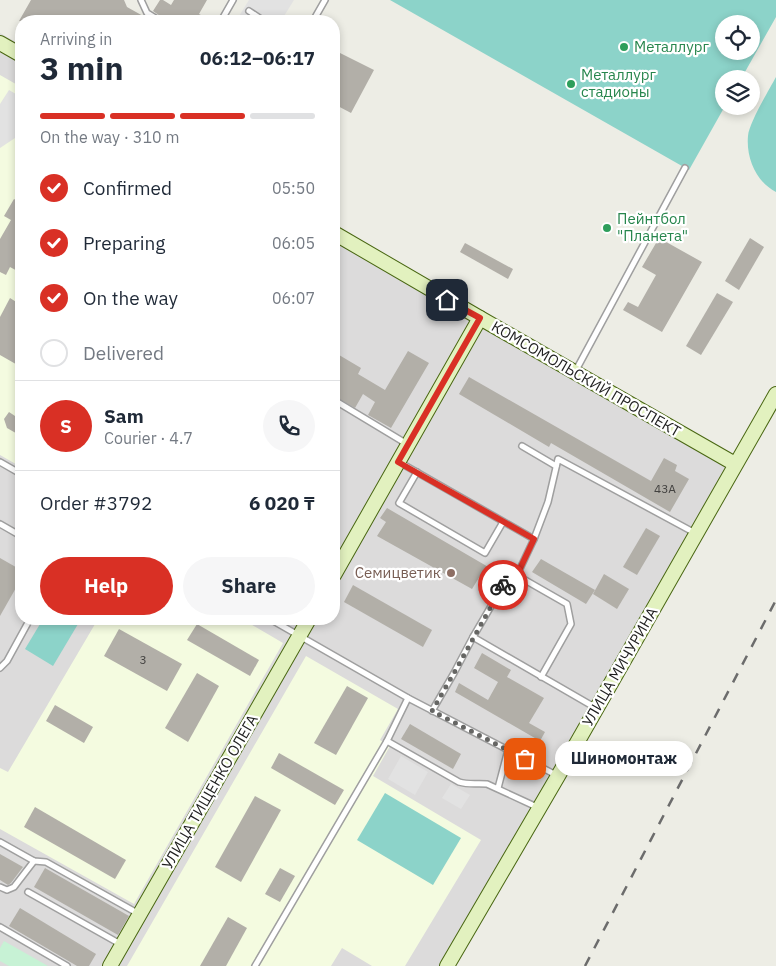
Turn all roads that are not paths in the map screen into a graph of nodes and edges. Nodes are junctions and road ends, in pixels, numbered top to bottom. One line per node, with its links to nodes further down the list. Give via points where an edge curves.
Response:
1 (141, 0): 5 (lane)
2 (233, 0): 6 (lane)
3 (325, 0): 8 (lane)
4 (249, 11): 7 (lane)
5 (150, 15)
6 (224, 15)
7 (255, 15)
8 (316, 15)
9 (0, 43): 10 (street)
10 (15, 52)
11 (685, 168): 14 (lane)
12 (340, 236): 13 (street, КОМСОМОЛЬСКИЙ ПРОСПЕКТ)
13 (480, 318): 14 (street, КОМСОМОЛЬСКИЙ ПРОСПЕКТ); 17 (street)
14 (576, 372): 21 (street, КОМСОМОЛЬСКИЙ ПРОСПЕКТ)
15 (776, 394): 21 (street, УЛИЦА МИЧУРИНА)
16 (340, 404): 17 (lane)
17 (408, 445): 20 (street)
18 (522, 446): 22 (lane)
19 (0, 462): 23 (lane)
20 (398, 462): 24 (lane); 30 (street)
21 (735, 464): 28 (street, УЛИЦА МИЧУРИНА)
22 (556, 466): 28 (lane, via 558,459); 29 (lane, via 548,502)
23 (15, 471)
24 (418, 472): 25 (lane); 25 (lane, via 399,503 485,553)
25 (503, 522): 29 (lane)
26 (0, 524): 27 (lane)
27 (15, 533)
28 (696, 534): 40 (street, УЛИЦА МИЧУРИНА)
29 (534, 539): 31 (lane)
30 (340, 556)
31 (517, 575): 36 (lane, via 511,572); 38 (lane, via 567,604 570,615 571,624)
32 (27, 625): 37 (lane)
33 (280, 625): 35 (lane)
34 (305, 625): 35 (street, УЛИЦА ТИЩЕНКО ОЛЕГА)
35 (299, 636): 39 (lane); 51 (street, УЛИЦА ТИЩЕНКО ОЛЕГА)
36 (473, 637): 38 (lane); 41 (lane)
37 (0, 668)
38 (541, 677): 40 (lane)
39 (408, 698): 41 (lane); 42 (lane)
40 (596, 708): 44 (street, УЛИЦА МИЧУРИНА)
41 (432, 711): 43 (lane)
42 (386, 741): 45 (lane, via 459,782); 56 (lane)
43 (508, 750): 44 (lane); 45 (lane)
44 (558, 776): 46 (street, УЛИЦА МИЧУРИНА)
45 (498, 788): 46 (lane)
46 (538, 808): 57 (street, УЛИЦА МИЧУРИНА)
47 (0, 842): 48 (lane)
48 (34, 861): 49 (lane, via 14,887 7,890); 51 (lane, via 46,862)
49 (0, 887)
50 (28, 892): 53 (lane)
51 (140, 914): 53 (street, УЛИЦА ТИЩЕНКО ОЛЕГА)
52 (0, 927): 54 (lane)
53 (122, 946): 55 (street, УЛИЦА ТИЩЕНКО ОЛЕГА)
54 (67, 966)
55 (110, 966)
56 (255, 966)
57 (447, 966)

